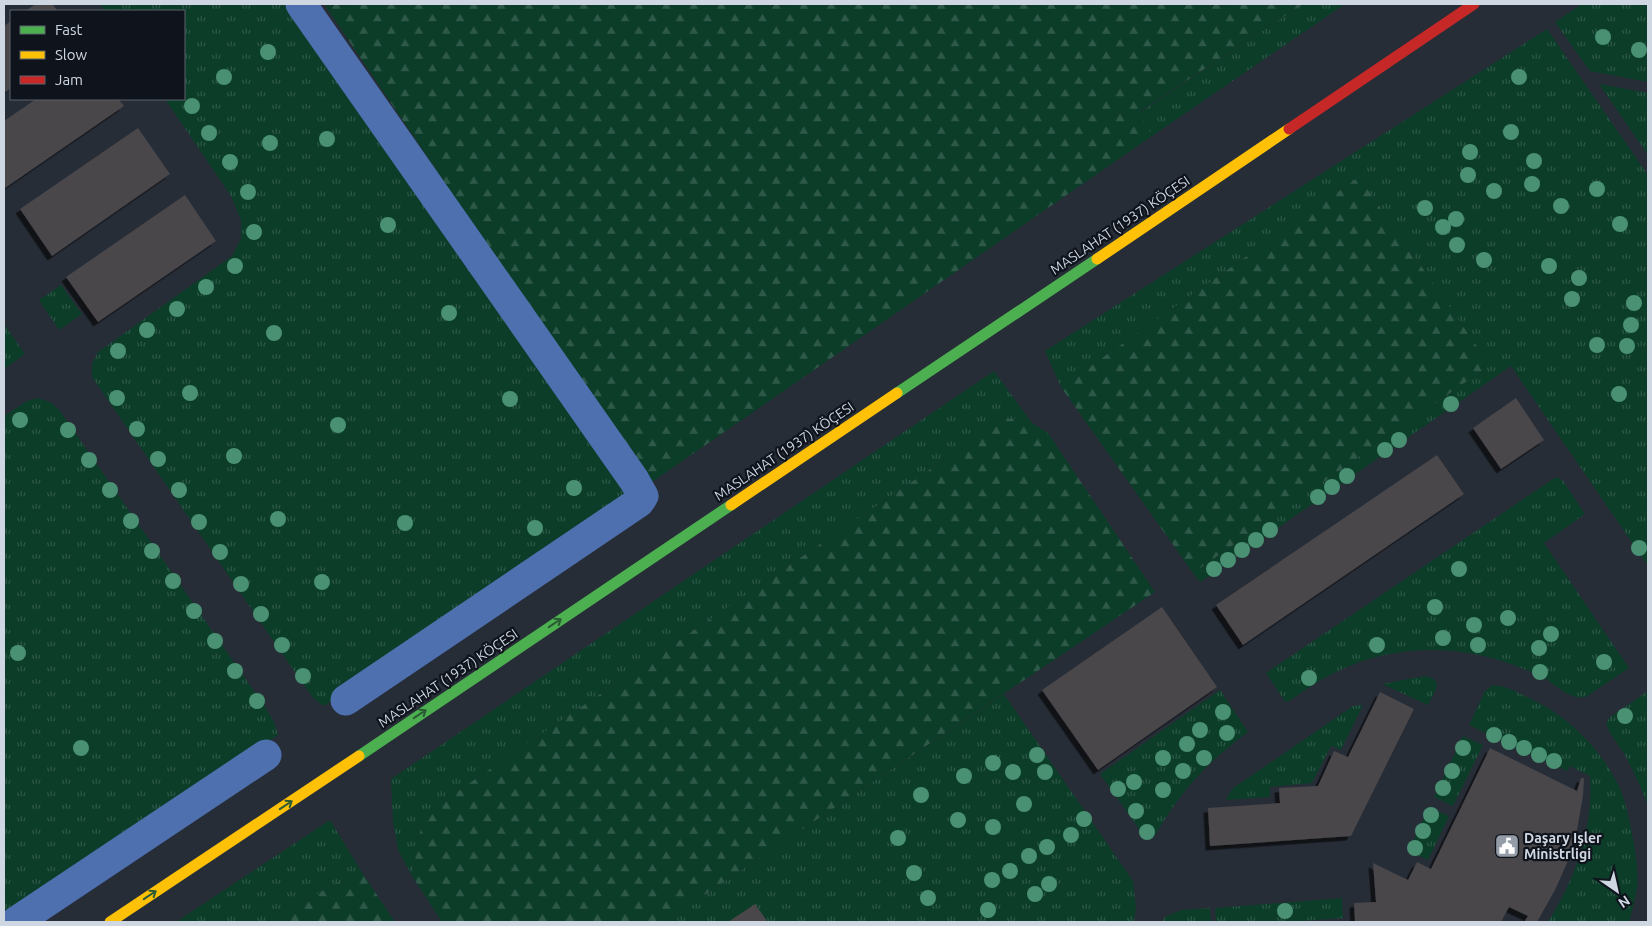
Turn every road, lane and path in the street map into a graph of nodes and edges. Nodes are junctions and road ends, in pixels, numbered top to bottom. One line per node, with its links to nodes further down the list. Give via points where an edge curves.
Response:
1 (1474, 4): 2 (street, MASLAHAT (1937) KÖÇESI, one-way to 1)
2 (110, 922)

